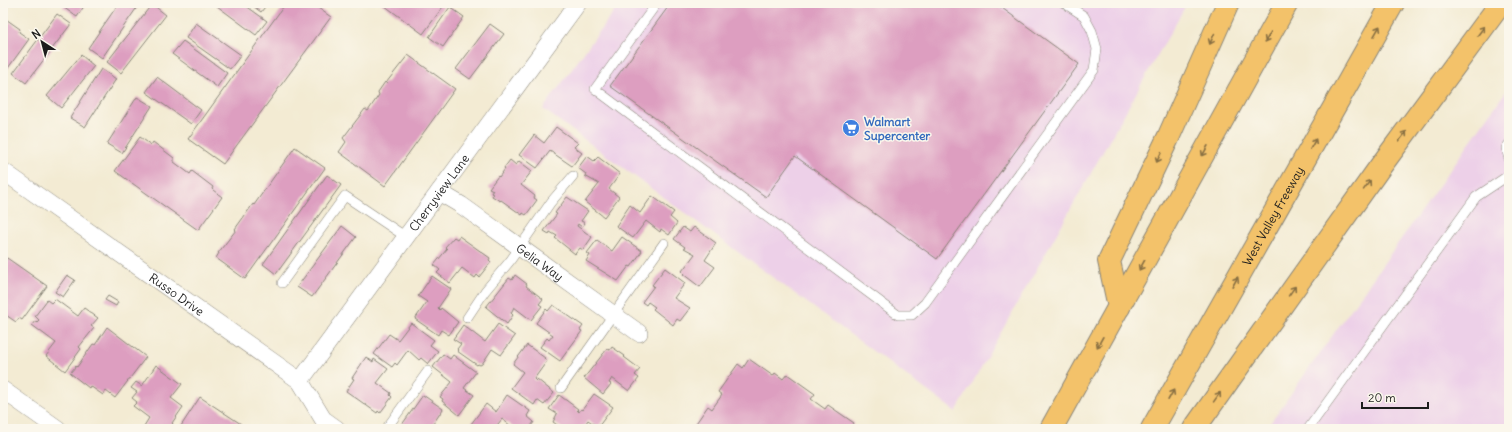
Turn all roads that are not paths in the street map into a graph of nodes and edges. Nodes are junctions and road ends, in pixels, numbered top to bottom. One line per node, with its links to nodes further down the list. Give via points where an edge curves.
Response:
1 (578, 3): 13 (street, Cherryview Lane)
2 (657, 3): 3 (lane, via 595,89 898,315 912,315 925,303 1094,70 1098,49 1092,32 1084,16)
3 (1064, 3)
4 (1228, 3): 18 (highway, one-way to 18, via 1168,138 1109,261)
5 (1287, 3): 18 (highway, one-way to 18)
6 (1393, 3): 30 (highway, West Valley Freeway, one-way to 6)
7 (1501, 3): 31 (highway, one-way to 7, via 1380,167)
8 (1509, 144): 9 (lane, via 1506,148)
9 (1509, 159)
10 (3, 171): 23 (street, Russo Drive)
11 (1509, 175): 32 (lane, via 1476,197)
12 (573, 176): 16 (lane, via 550,202)
13 (439, 192): 14 (street, Cherryview Lane); 16 (street, Gelia Way)
14 (406, 237): 17 (lane, via 346,196); 23 (street, Cherryview Lane)
15 (664, 243): 19 (lane)
16 (519, 247): 19 (street, Gelia Way); 20 (lane)
17 (282, 283)
18 (1119, 307): 29 (highway, one-way to 29)
19 (613, 314): 21 (street, Gelia Way); 24 (lane)
20 (467, 318)
21 (640, 333)
22 (428, 371): 28 (lane)
23 (300, 381): 27 (street, Russo Drive, via 323,419)
24 (561, 388)
25 (3, 390): 26 (street)
26 (58, 429)
27 (337, 429)
28 (386, 429)
29 (1051, 429)
30 (1152, 429)
31 (1194, 429)
32 (1308, 429)

